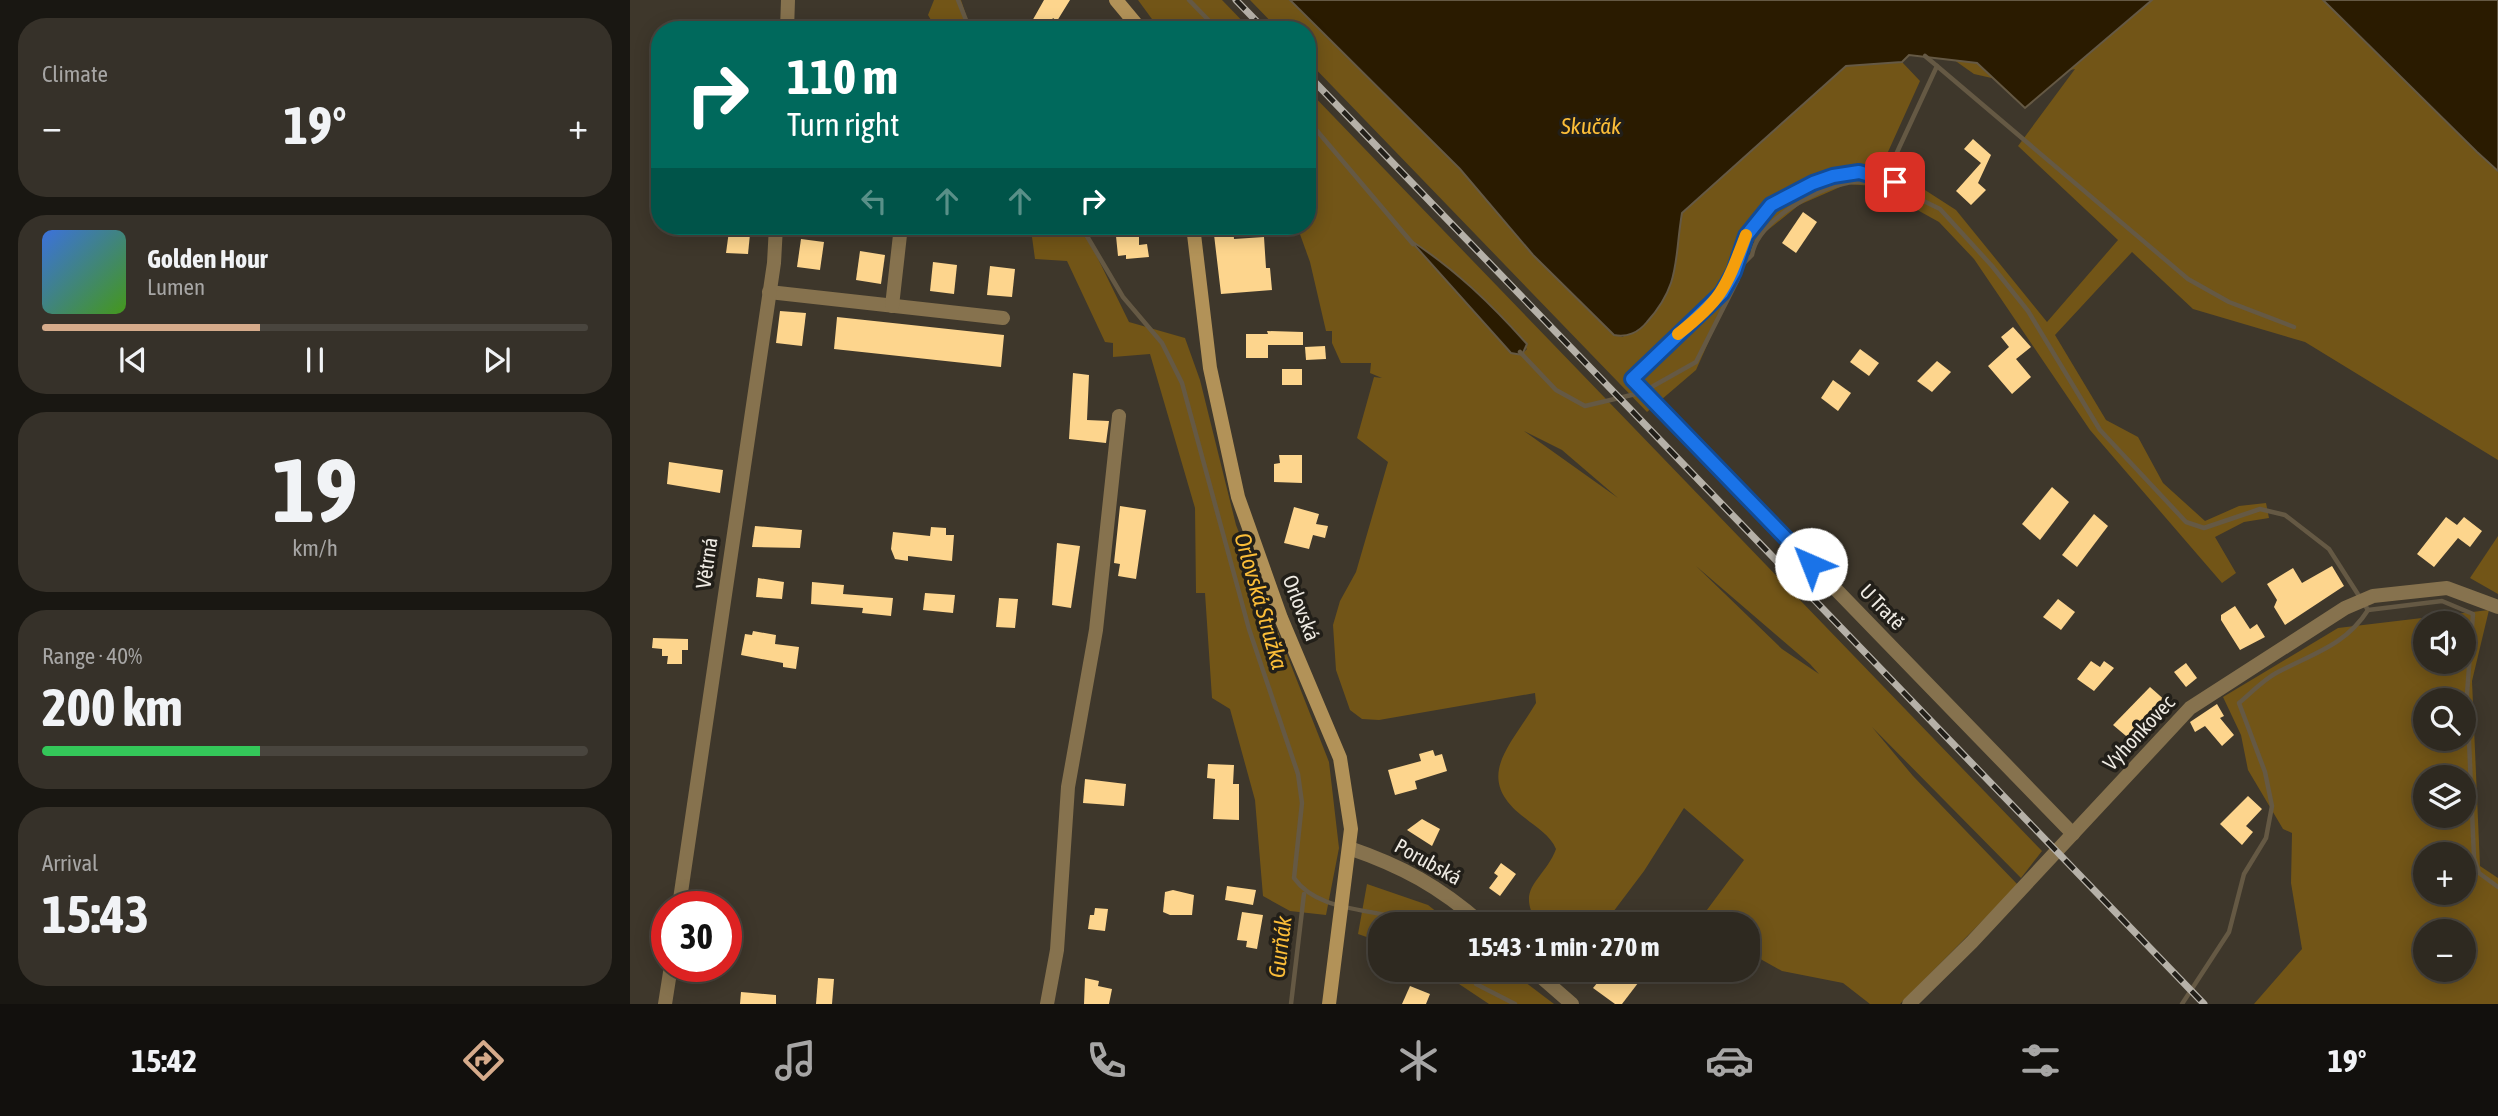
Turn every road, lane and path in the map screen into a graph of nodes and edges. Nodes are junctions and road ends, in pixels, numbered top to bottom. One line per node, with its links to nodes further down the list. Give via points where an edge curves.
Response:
1 (789, 0): 3 (street)
2 (1116, 0): 4 (main road)
3 (788, 21)
4 (1134, 21)
5 (1901, 184): 14 (street, U Tratě, via 1859,172 1833,176 1771,205 1746,236 1722,293 1634,382)
6 (775, 235): 9 (street, Větrná)
7 (900, 235): 10 (street)
8 (1194, 235): 15 (main road, Orlovská, via 1210,368 1238,498 1281,618 1340,758)
9 (769, 292): 10 (street); 16 (street, Větrná)
10 (892, 306): 11 (street)
11 (1003, 318)
12 (1119, 416): 21 (street, via 1096,630 1068,787 1057,950)
13 (2498, 607): 14 (street, Vyhonkovec, via 2447,588 2371,597 2352,605 2190,708)
14 (2073, 834): 24 (street, Vyhonkovec)
15 (1349, 848): 17 (street, Porubská, via 1398,865); 22 (main road, Orlovská)
16 (681, 891)
17 (1468, 912)
18 (668, 982): 20 (street)
19 (1547, 982): 23 (street)
20 (665, 1004)
21 (1047, 1004)
22 (1329, 1004)
23 (1572, 1004)
24 (1909, 1004)

